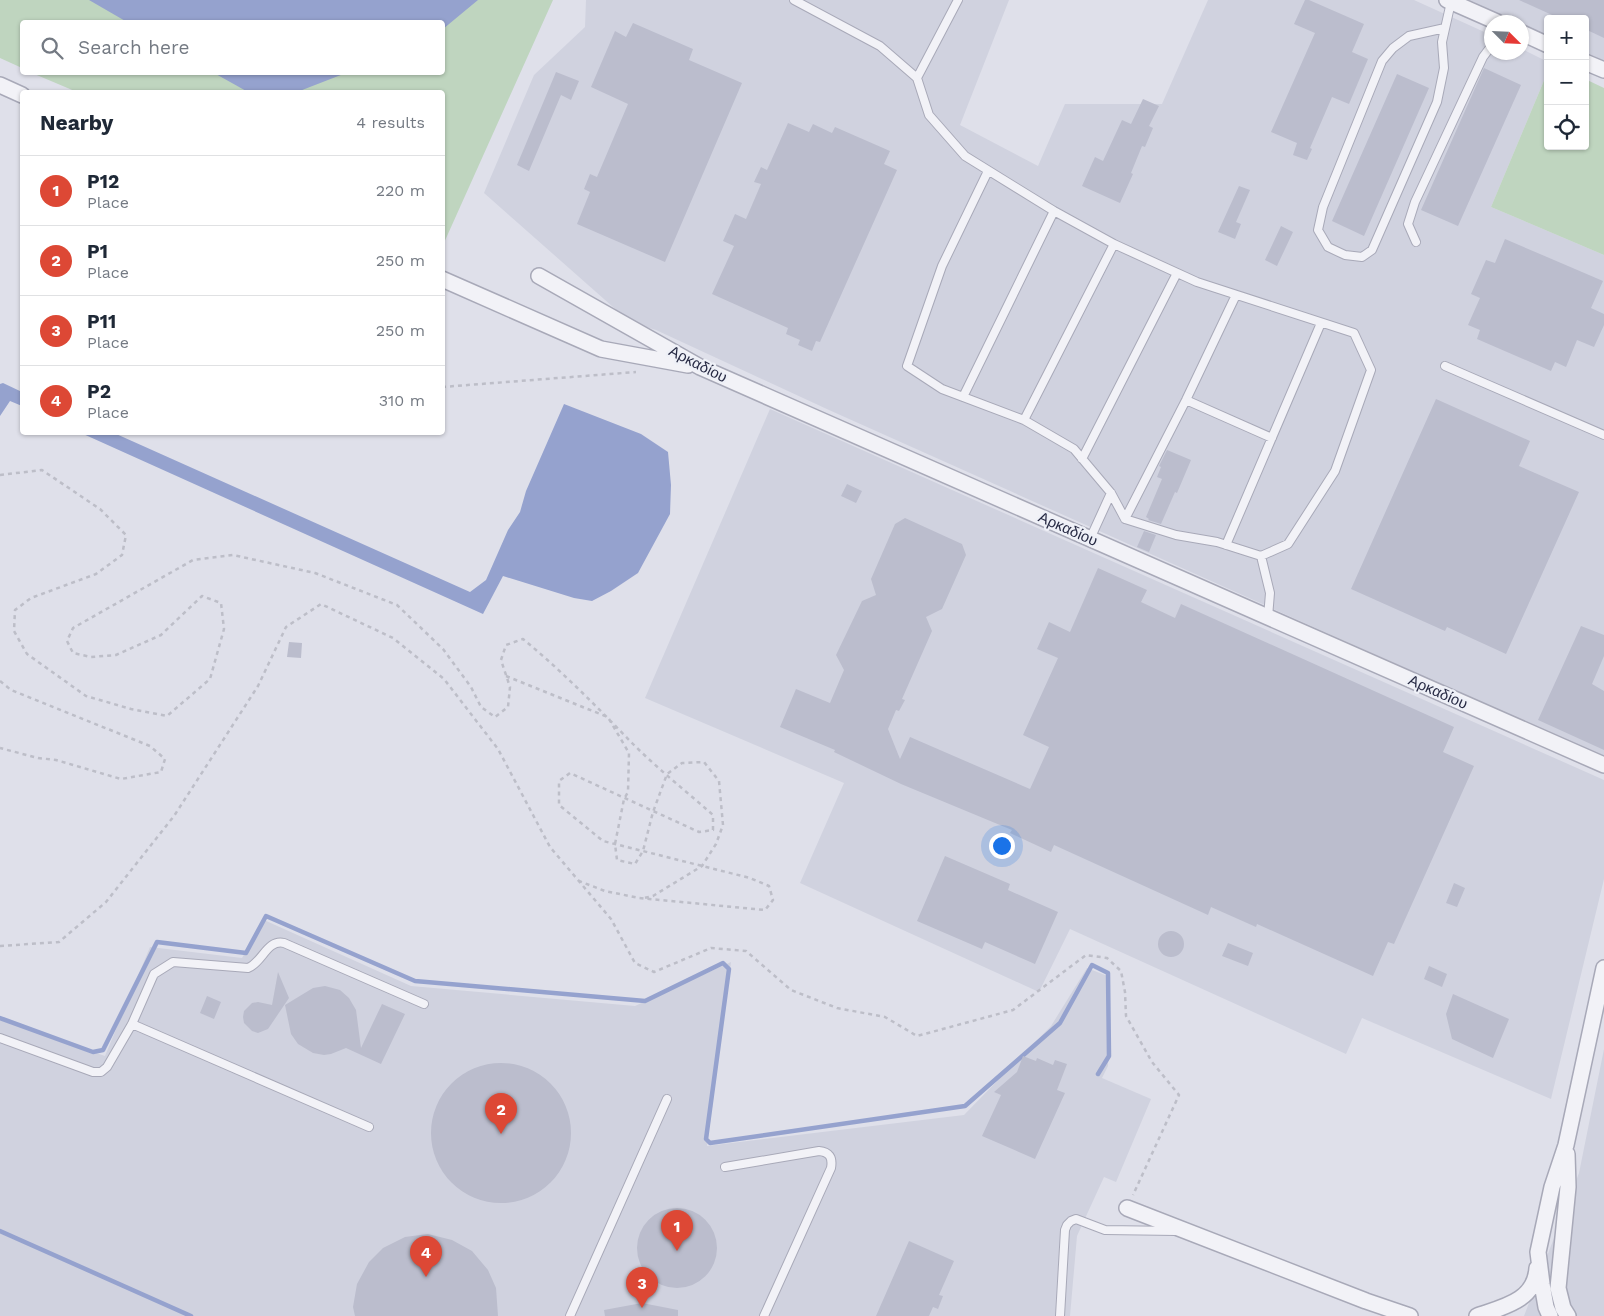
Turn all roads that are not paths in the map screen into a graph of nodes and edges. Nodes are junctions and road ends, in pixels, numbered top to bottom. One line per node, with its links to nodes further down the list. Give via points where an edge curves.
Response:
1 (794, 0): 11 (lane, via 880,46)
2 (958, 0): 11 (lane)
3 (1449, 1): 4 (street); 5 (lane)
4 (1484, 16)
5 (1445, 28): 5 (lane, via 1442,42 1444,68 1437,102 1372,250 1362,257 1345,255 1328,247 1318,230 1323,207 1382,61 1409,36)
6 (1529, 36): 7 (street)
7 (1544, 43)
8 (1484, 56): 16 (lane, via 1415,202 1408,224)
9 (1589, 64): 10 (street)
10 (1604, 70)
11 (917, 78): 14 (lane, via 930,115 965,156)
12 (0, 85): 13 (street)
13 (20, 94)
14 (988, 172): 15 (lane); 25 (lane, via 942,266 907,366 942,389)
15 (1054, 211): 17 (lane); 25 (lane)
16 (1416, 242)
17 (1114, 244): 18 (lane); 27 (lane)
18 (1177, 273): 21 (lane); 30 (lane)
19 (539, 276): 24 (street, Αρκαδίου)
20 (445, 280): 24 (street, via 601,349)
21 (1236, 295): 22 (lane); 26 (lane)
22 (1321, 323): 29 (lane); 35 (lane, via 1354,333 1371,370 1335,471 1288,544)
23 (1445, 366): 28 (lane)
24 (700, 367): 33 (street, Αρκαδίου)
25 (963, 397): 27 (lane)
26 (1186, 400): 29 (lane); 32 (lane)
27 (1024, 420): 30 (lane, via 1074,449)
28 (1604, 435)
29 (1272, 438): 34 (lane)
30 (1082, 459): 31 (lane)
31 (1111, 493): 32 (lane); 33 (lane)
32 (1125, 519): 34 (lane, via 1176,535)
33 (1090, 539): 36 (street, Αρκαδίου)
34 (1226, 545): 35 (lane)
35 (1260, 556): 36 (lane, via 1270,593)
36 (1268, 617): 37 (street, Αρκαδίου)
37 (1604, 765)
38 (1604, 968): 44 (street)
39 (424, 1004): 40 (lane, via 277,942 248,968 170,962 154,974)
40 (132, 1024): 41 (lane, via 105,1070 97,1073); 43 (lane)
41 (0, 1038)
42 (668, 1099): 52 (lane)
43 (369, 1127)
44 (1566, 1145): 48 (street, via 1552,1187); 49 (street, via 1568,1187)
45 (724, 1167): 53 (lane, via 819,1151 825,1152 832,1161)
46 (1127, 1208): 47 (street)
47 (1188, 1232): 54 (lane, via 1105,1230 1082,1220 1071,1221 1066,1230); 55 (street)
48 (1538, 1252): 50 (street, via 1536,1278 1530,1290); 51 (street)
49 (1558, 1288): 51 (street); 59 (street)
50 (1508, 1305): 51 (street, via 1530,1304); 56 (street)
51 (1548, 1311): 57 (street); 58 (street)
52 (570, 1316)
53 (764, 1316)
54 (1060, 1316)
55 (1410, 1316)
56 (1477, 1316)
57 (1534, 1316)
58 (1562, 1316)
59 (1568, 1316)

